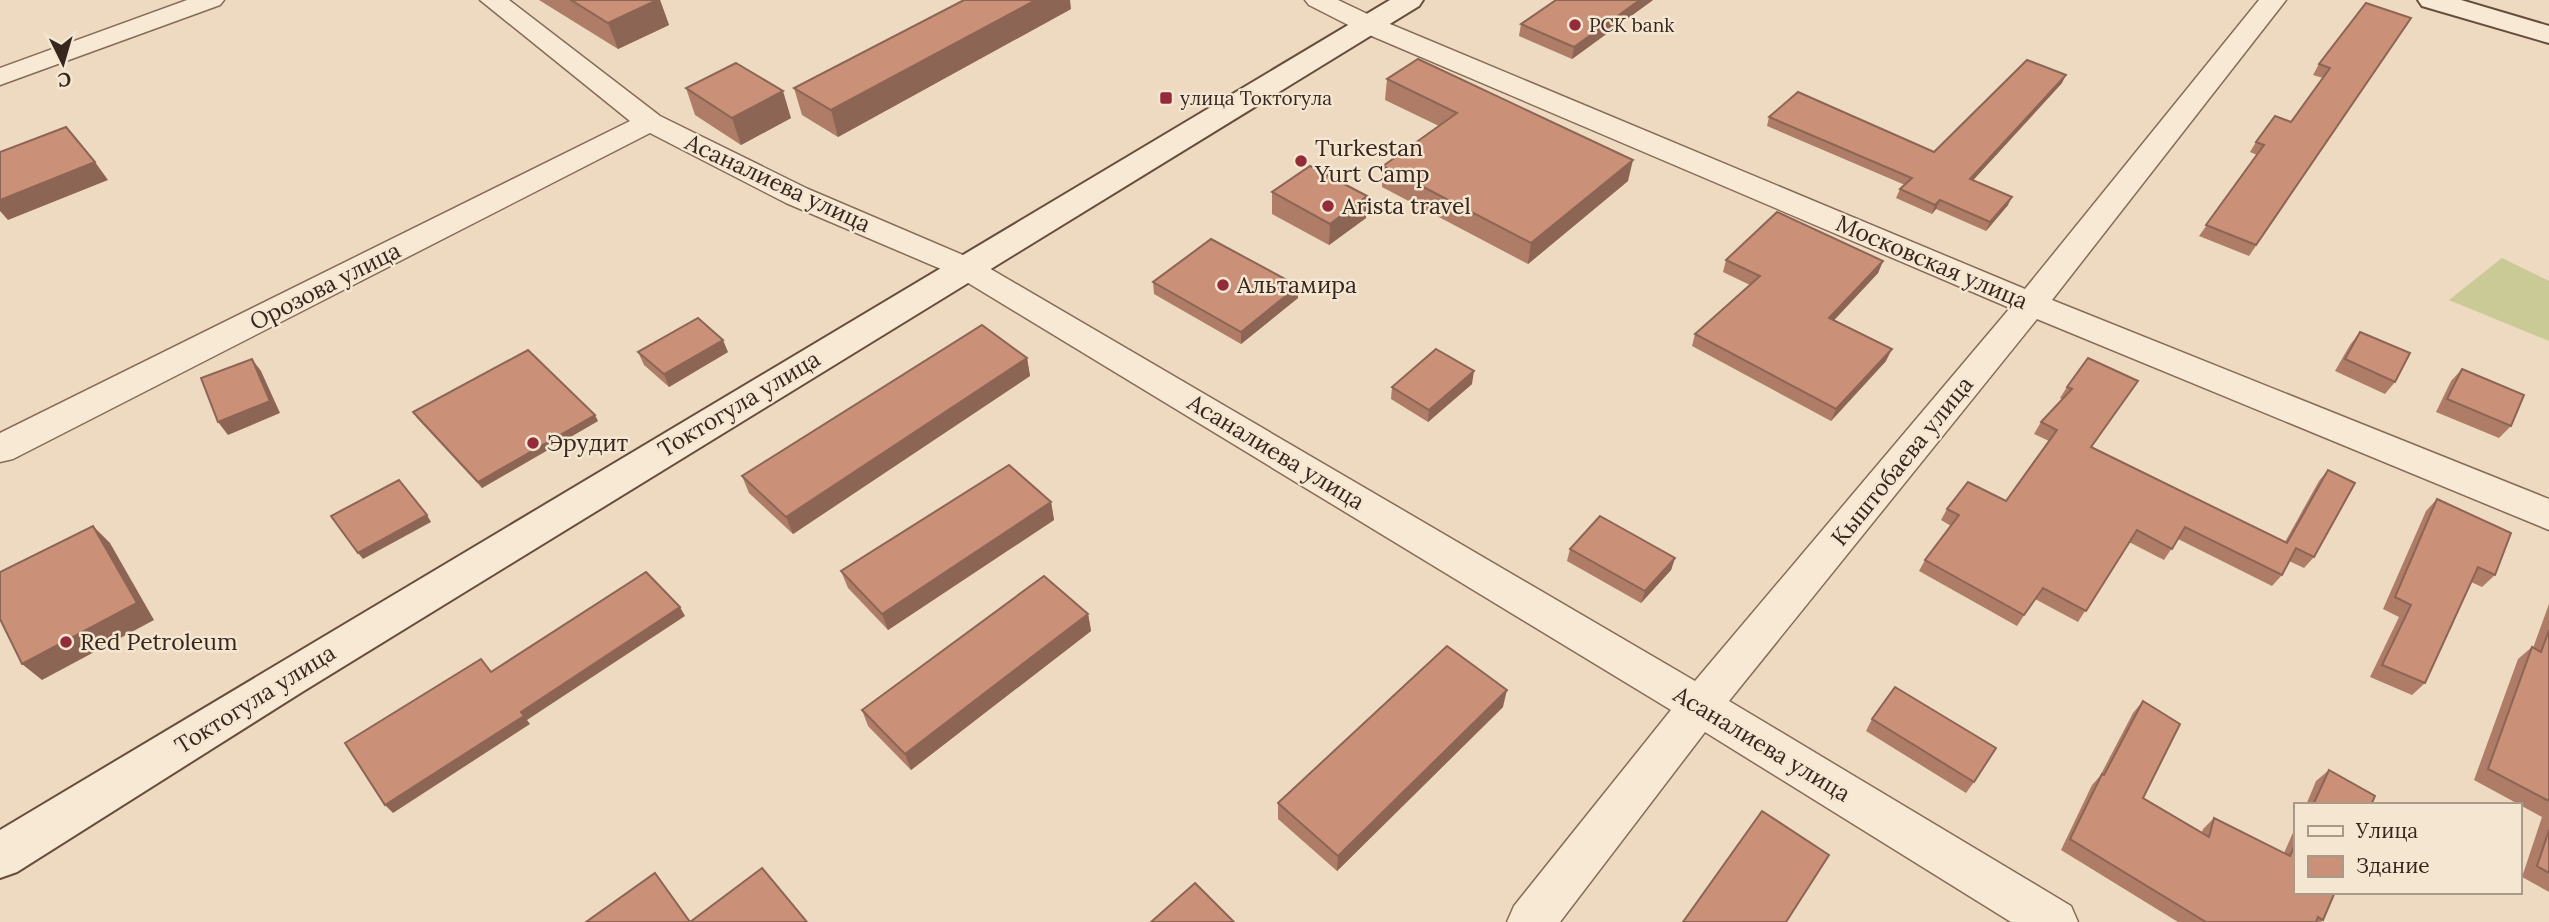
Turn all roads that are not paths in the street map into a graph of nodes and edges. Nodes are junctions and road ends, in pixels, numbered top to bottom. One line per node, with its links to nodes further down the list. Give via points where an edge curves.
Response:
1 (211, 0): 9 (street)
2 (493, 0): 10 (street, Асаналиева улица)
3 (1318, 0): 7 (street, Московская улица)
4 (1409, 0): 7 (main road, Токтогула улица)
5 (2273, 0): 12 (street, Кыштобаева улица)
6 (2432, 0): 8 (main road)
7 (1370, 24): 11 (main road, Токтогула улица); 12 (street, Московская улица)
8 (2549, 35)
9 (0, 77)
10 (650, 122): 11 (street, Асаналиева улица, via 797,196); 13 (street, Орозова улица)
11 (966, 268): 15 (street, Асаналиева улица); 16 (main road, Токтогула улица)
12 (2031, 304): 14 (street, Московская улица); 15 (street, Кыштобаева улица)
13 (0, 449)
14 (2549, 515)
15 (1700, 706): 17 (street, Кыштобаева улица); 18 (street, Асаналиева улица)
16 (0, 856)
17 (1531, 922)
18 (2053, 922)

